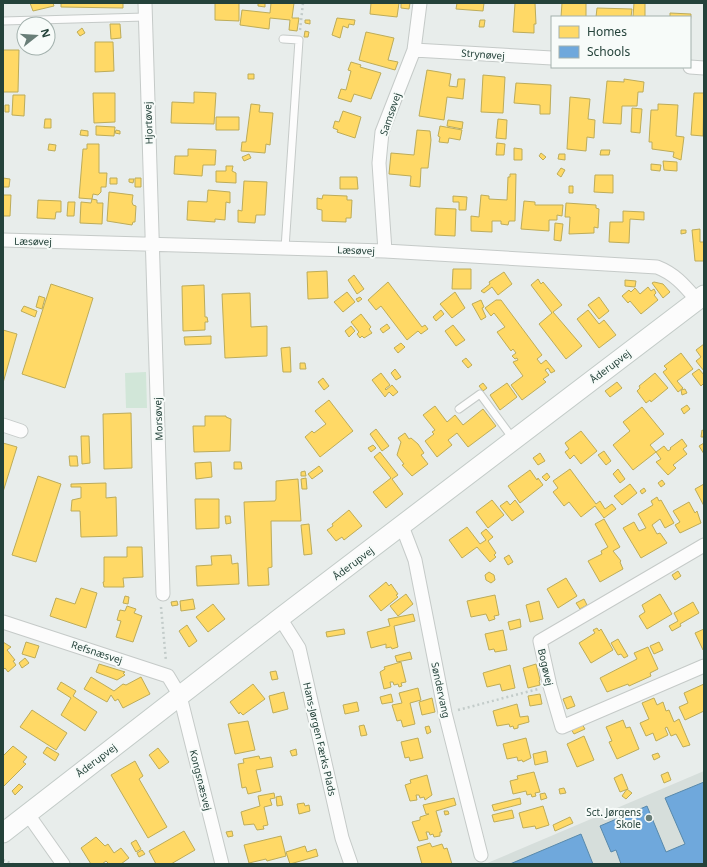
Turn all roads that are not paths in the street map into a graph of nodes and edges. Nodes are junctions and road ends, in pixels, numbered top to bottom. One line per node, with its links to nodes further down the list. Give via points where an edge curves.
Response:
1 (146, 3): 3 (street, Hjortøvej)
2 (420, 3): 6 (street, Samsøvej)
3 (145, 17): 4 (lane); 11 (street, Hjortøvej)
4 (3, 21)
5 (283, 39): 12 (lane, via 298,40)
6 (414, 50): 7 (street, Strynøvej); 13 (street, Samsøvej, via 382,132 378,163)
7 (551, 58)
8 (691, 67): 9 (street)
9 (704, 68)
10 (3, 240): 11 (street, Læsøvej)
11 (152, 243): 12 (street, Læsøvej); 21 (street, Morsøvej)
12 (285, 248): 13 (street, Læsøvej)
13 (385, 251): 14 (street, Læsøvej, via 657,267 670,272)
14 (700, 298): 18 (street, Åderupvej)
15 (459, 409): 18 (lane, via 480,394)
16 (3, 425): 17 (street)
17 (21, 431)
18 (514, 440): 19 (street, Åderupvej)
19 (402, 526): 22 (street, Åderupvej); 28 (street, Søndervang, via 415,560 445,713)
20 (704, 545): 24 (street, Bogøvej, via 540,640 562,727)
21 (163, 594)
22 (280, 618): 25 (street, Åderupvej); 31 (street, Hans-Jørgen Færks Plads, via 300,648 342,838)
23 (3, 622): 25 (street, Refsnæsvej, via 168,676)
24 (704, 666)
25 (180, 696): 26 (street, Åderupvej); 30 (street, Kongsnæsvej)
26 (27, 813): 27 (street, Åderupvej); 29 (street)
27 (3, 833)
28 (481, 855)
29 (63, 864)
30 (222, 864)
31 (351, 864)

